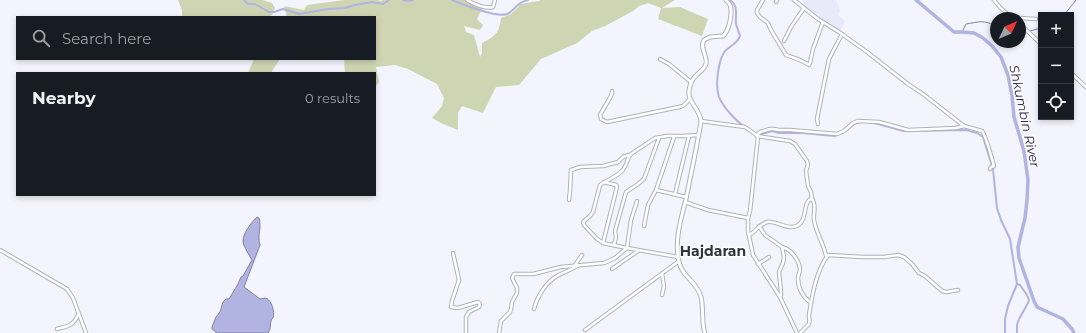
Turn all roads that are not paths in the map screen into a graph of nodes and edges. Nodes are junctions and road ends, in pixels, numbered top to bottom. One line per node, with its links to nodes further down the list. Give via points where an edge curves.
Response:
1 (467, 0): 2 (street, via 487,8 494,5)
2 (495, 0)
3 (726, 0): 18 (main road, via 731,13 726,33 704,40 702,45 706,65)
4 (763, 0): 11 (street, via 757,13 769,24 786,55 809,65)
5 (794, 0): 7 (street)
6 (994, 0): 8 (street)
7 (804, 8): 11 (street); 14 (street)
8 (1006, 12)
9 (1026, 18): 10 (street)
10 (1036, 19)
11 (823, 22): 13 (street)
12 (1026, 29): 15 (street)
13 (842, 34): 23 (street, via 829,59); 24 (street)
14 (784, 41)
15 (1038, 41)
16 (660, 59): 18 (street)
17 (1074, 75): 19 (street)
18 (691, 82): 21 (main road)
19 (1086, 87)
20 (612, 91): 21 (street, via 600,115 600,118 607,122 683,106)
21 (690, 99): 22 (main road)
22 (701, 121): 25 (main road); 26 (street, via 745,127)
23 (818, 124)
24 (964, 126): 26 (street, via 908,130 863,120 856,121 836,134 770,129); 31 (street, via 985,134)
25 (699, 135): 28 (street); 35 (main road)
26 (757, 135): 36 (street, via 795,144 808,164 806,171); 40 (street)
27 (674, 136): 28 (street); 29 (street); 33 (street)
28 (689, 136): 34 (street)
29 (660, 137): 30 (street); 45 (street, via 644,178 626,192 615,231)
30 (629, 155): 32 (street, via 623,170); 37 (street, via 615,163 571,170)
31 (992, 168)
32 (604, 182): 44 (street, via 616,187); 44 (street, via 600,185 593,212 583,222)
33 (656, 190): 34 (street); 41 (street, via 648,205)
34 (675, 194): 35 (street)
35 (686, 197): 39 (main road)
36 (812, 199): 42 (street, via 807,203 799,224 790,227 768,222); 54 (street, via 814,222)
37 (569, 200)
38 (637, 201): 47 (street)
39 (685, 202): 40 (street, via 708,210); 52 (main road, via 678,234)
40 (748, 218): 43 (street)
41 (644, 226)
42 (759, 226): 43 (street); 46 (street, via 765,235)
43 (749, 235): 56 (street, via 753,255)
44 (603, 243): 45 (street)
45 (614, 245): 47 (street)
46 (782, 247): 62 (street, via 784,257 779,272); 63 (street, via 794,254 800,270 798,281 801,293)
47 (626, 248): 49 (street); 57 (street, via 615,258 604,263)
48 (0, 250): 65 (street, via 67,289)
49 (638, 250): 52 (street); 58 (street)
50 (453, 253): 69 (street, via 459,280 451,307 458,308 478,302 480,304 466,317)
51 (582, 255): 57 (street)
52 (678, 256): 55 (main road)
53 (769, 257): 56 (street)
54 (826, 257): 60 (street, via 832,254 863,257 898,255 904,257 942,291); 63 (street)
55 (679, 261): 59 (street); 71 (main road, via 682,270 696,285 701,295)
56 (758, 264): 62 (street)
57 (576, 266): 64 (street, via 553,279 535,302); 70 (street, via 533,274 514,274 512,278 517,293 510,312 501,321)
58 (612, 269)
59 (662, 274): 61 (street); 67 (street)
60 (958, 290)
61 (662, 295)
62 (780, 297): 72 (street)
63 (811, 303): 73 (street, via 809,324)
64 (534, 309)
65 (78, 314): 66 (street, via 72,324); 68 (street)
66 (57, 329)
67 (585, 330)
68 (86, 333)
69 (466, 333)
70 (499, 333)
71 (705, 333)
72 (797, 333)
73 (800, 333)

